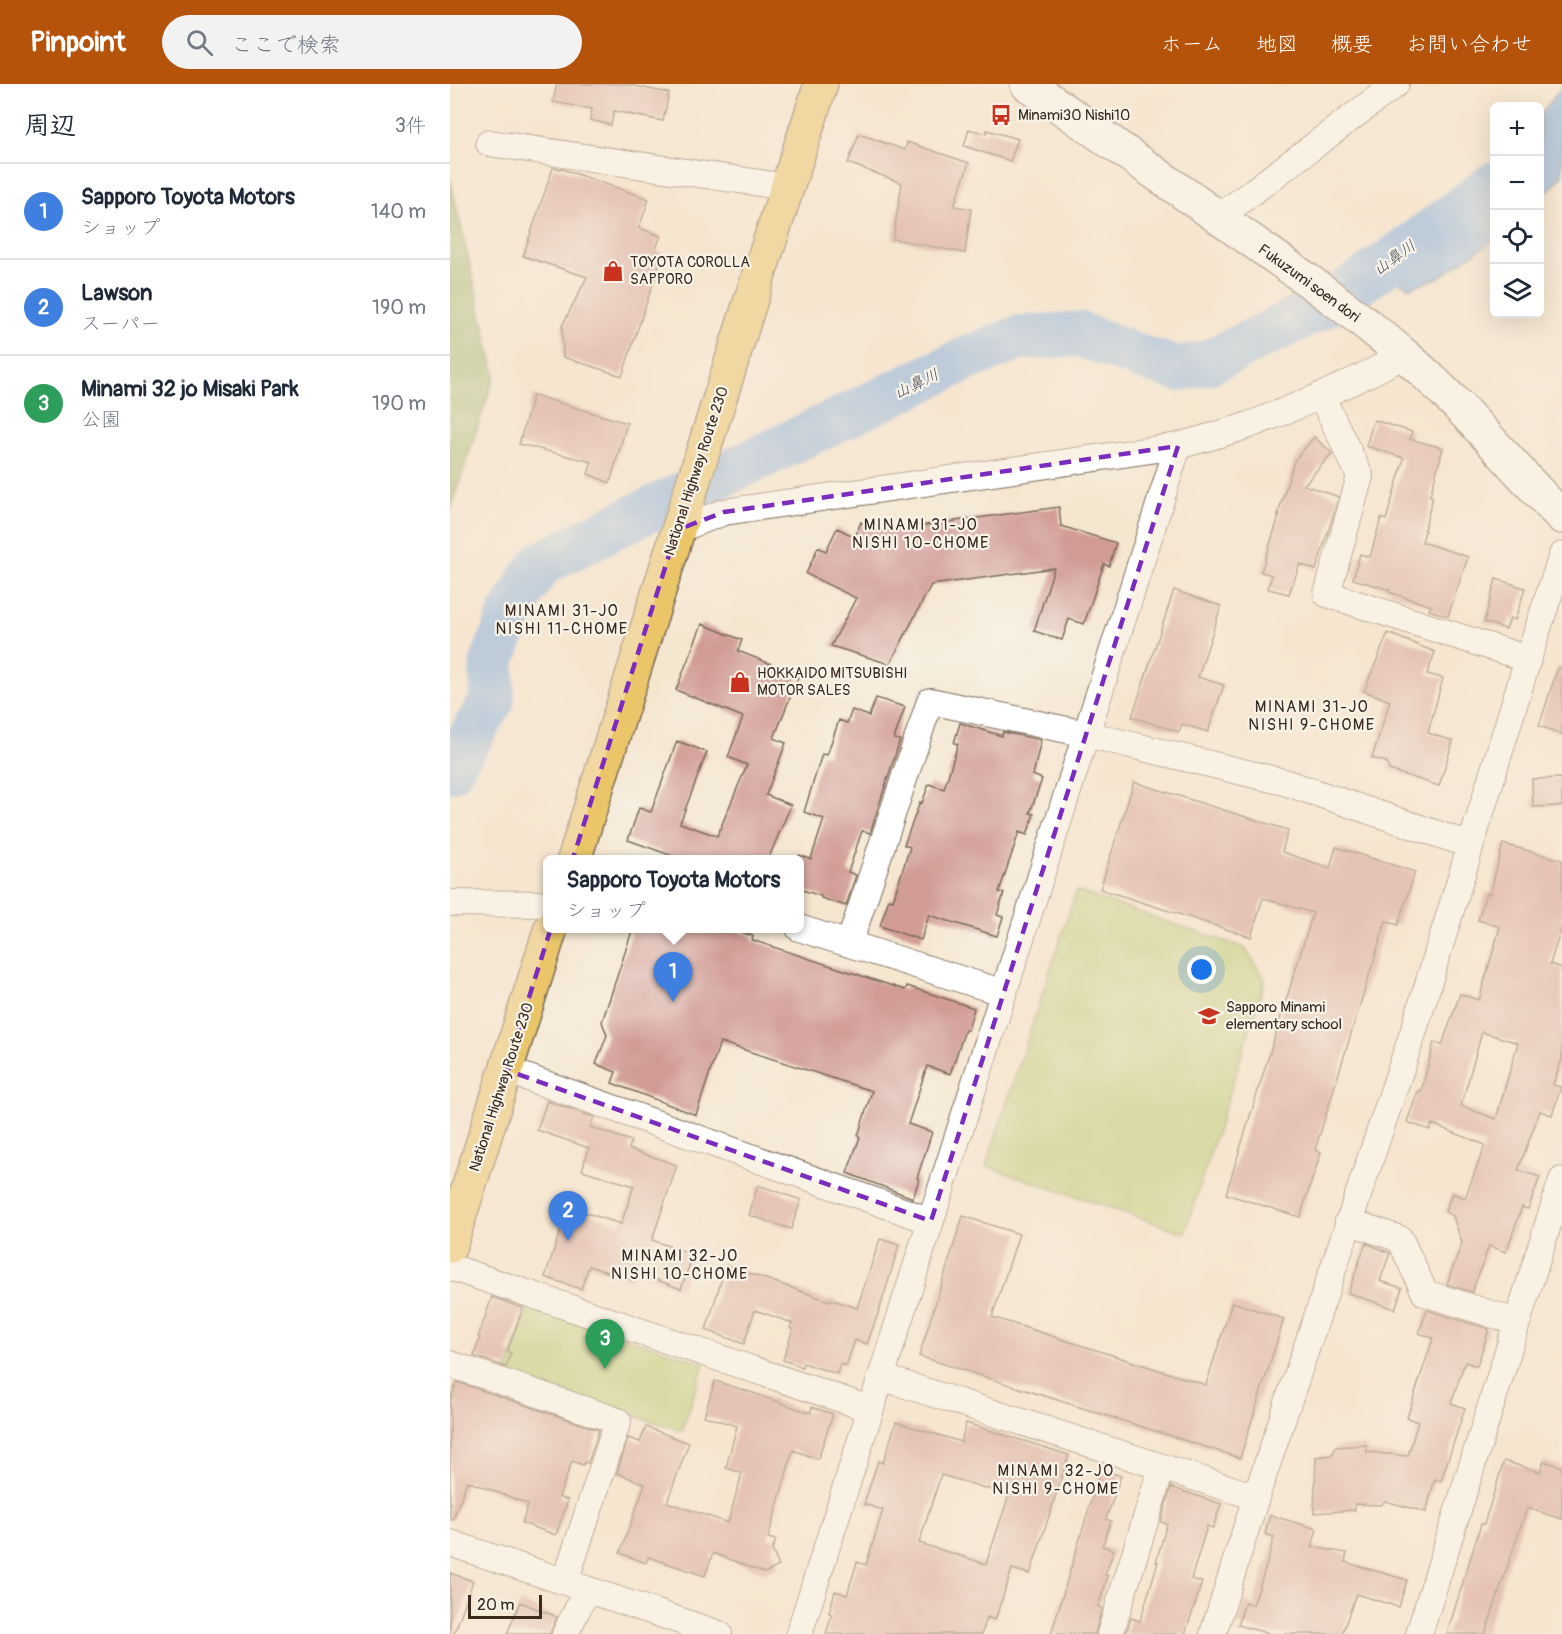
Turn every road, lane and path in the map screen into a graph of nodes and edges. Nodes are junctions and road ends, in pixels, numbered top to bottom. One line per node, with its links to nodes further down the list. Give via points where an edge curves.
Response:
1 (821, 84): 5 (highway, National Highway Route 230)
2 (1027, 84): 6 (street, Fukuzumi soen dori)
3 (1396, 84): 6 (street)
4 (489, 143): 5 (street)
5 (787, 187): 11 (highway, National Highway Route 230)
6 (1219, 217): 7 (street, Fukuzumi soen dori)
7 (1404, 355): 8 (street); 10 (street, Fukuzumi soen dori, via 1459,407)
8 (1321, 395): 9 (street, via 1247,426); 13 (street, via 1360,476 1327,594)
9 (1178, 446): 11 (street, via 724,512); 14 (street)
10 (1562, 517)
11 (679, 525): 16 (highway, National Highway Route 230)
12 (1562, 555): 13 (street)
13 (1528, 659): 15 (street)
14 (1086, 734): 15 (street, via 1284,782); 21 (street, via 930,700); 22 (street)
15 (1470, 845): 26 (street, via 1414,1030)
16 (581, 855)
17 (450, 903): 18 (street)
18 (543, 904)
19 (804, 930): 21 (street)
20 (549, 933): 23 (highway, National Highway Route 230)
21 (849, 944): 22 (street)
22 (1004, 993): 25 (street)
23 (506, 1070): 25 (street); 27 (highway, National Highway Route 230)
24 (1562, 1180): 29 (street)
25 (931, 1221): 31 (street)
26 (1348, 1221): 29 (street, via 1400,1239 1425,1293); 34 (street)
27 (450, 1246)
28 (450, 1267): 32 (street)
29 (1517, 1322): 42 (street)
30 (450, 1364): 36 (street, via 618,1421)
31 (881, 1377): 32 (street); 33 (street)
32 (870, 1409): 39 (street)
33 (1162, 1467): 34 (street); 40 (street)
34 (1256, 1497): 41 (street)
35 (450, 1543): 36 (street)
36 (576, 1586): 37 (street); 38 (street)
37 (565, 1634)
38 (718, 1634)
39 (799, 1634)
40 (1110, 1634)
41 (1213, 1634)
42 (1419, 1634)

